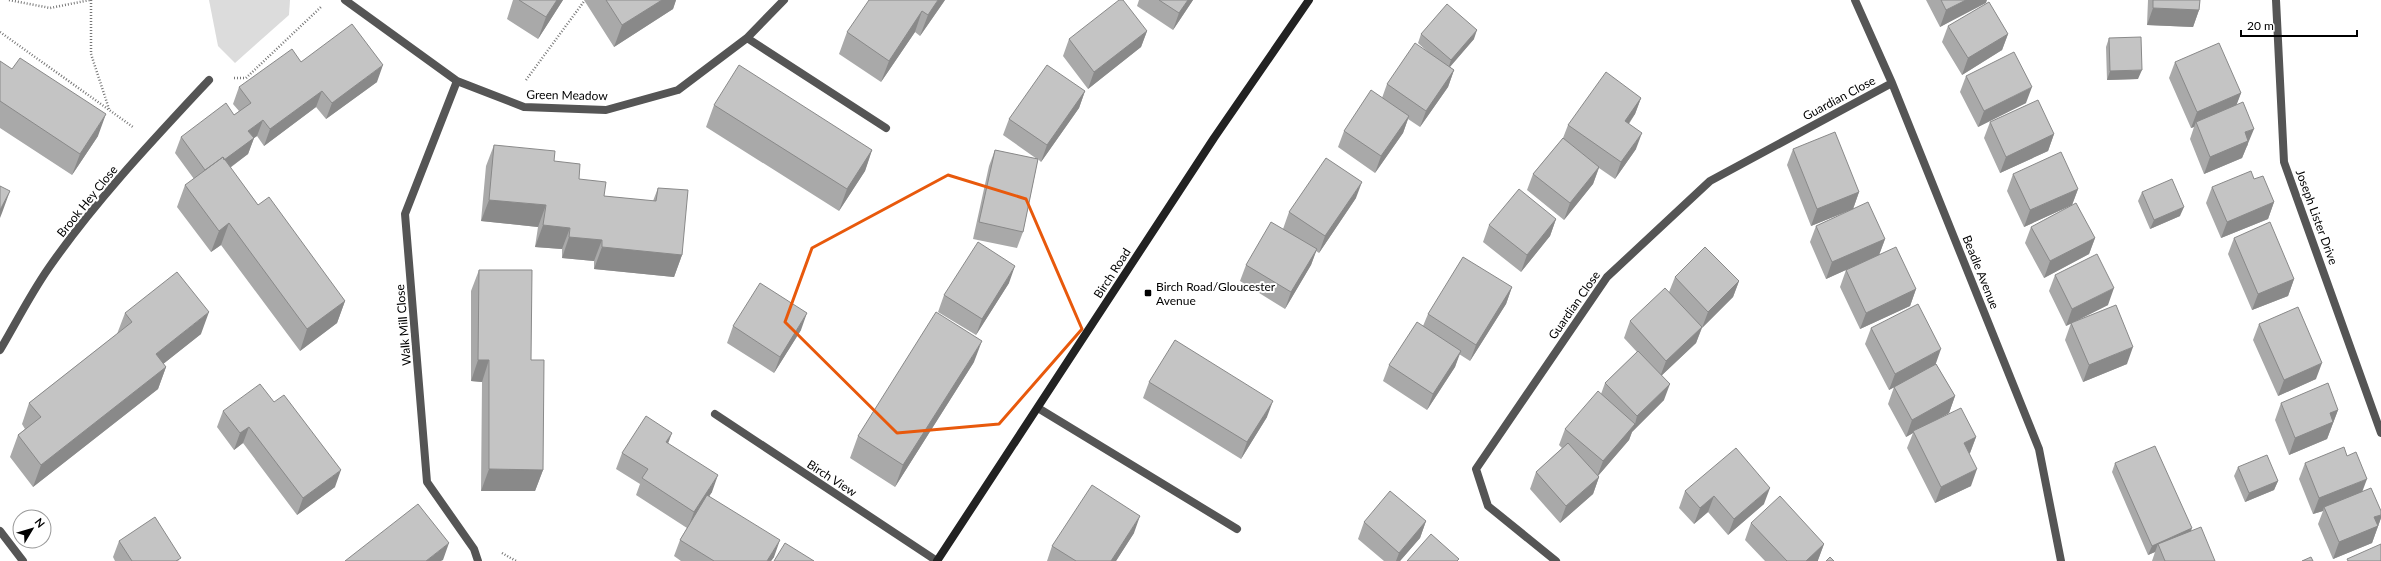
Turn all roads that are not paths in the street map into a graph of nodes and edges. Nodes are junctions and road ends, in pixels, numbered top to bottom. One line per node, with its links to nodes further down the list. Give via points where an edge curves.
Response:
1 (345, 0): 8 (street, Green Meadow)
2 (784, 0): 6 (street, Green Meadow)
3 (1309, 0): 12 (street, Birch Road, via 1214,138)
4 (1854, 0): 9 (street, Beadle Avenue)
5 (2276, 0): 14 (street, Joseph Lister Drive, via 2284,162)
6 (747, 38): 8 (street, Green Meadow, via 678,90 606,110 524,107); 10 (street)
7 (209, 80): 11 (street, Brook Hey Close, via 100,202 48,270)
8 (457, 81): 18 (street, Walk Mill Close, via 405,214 427,482 474,548)
9 (1892, 83): 20 (street, Guardian Close, via 1710,181 1607,277 1476,469 1488,506); 21 (street, Beadle Avenue, via 2040,448)
10 (886, 128)
11 (0, 350)
12 (1038, 408): 15 (street); 19 (street, Birch Road)
13 (715, 414): 19 (street, Birch View)
14 (2381, 433)
15 (1237, 529)
16 (0, 531): 17 (street)
17 (23, 561)
18 (478, 561)
19 (937, 561)
20 (1556, 561)
21 (2061, 561)

